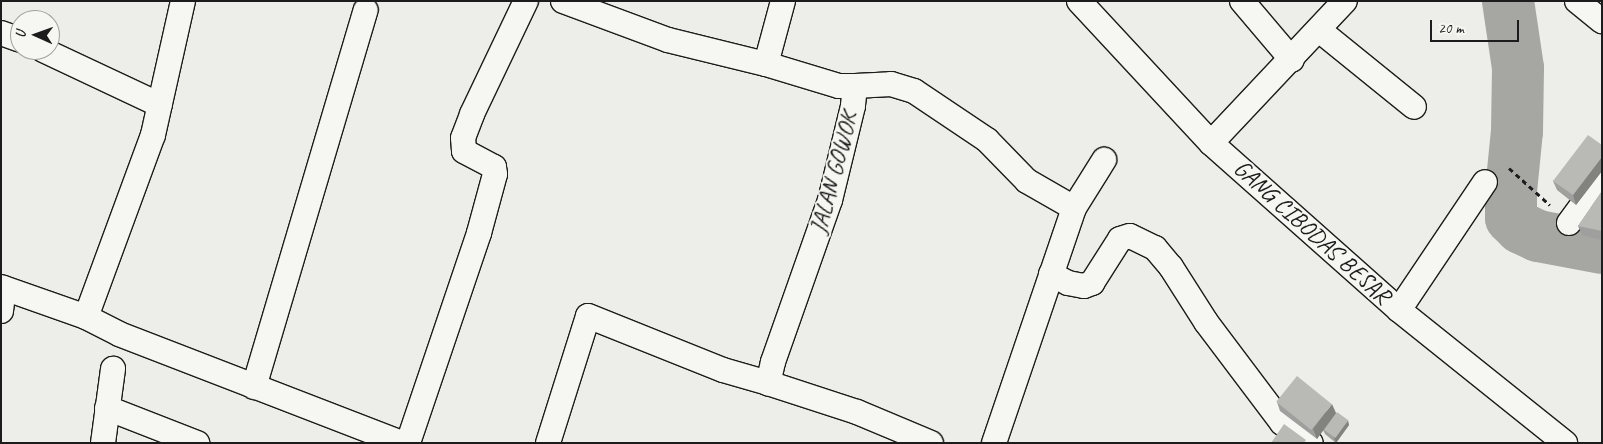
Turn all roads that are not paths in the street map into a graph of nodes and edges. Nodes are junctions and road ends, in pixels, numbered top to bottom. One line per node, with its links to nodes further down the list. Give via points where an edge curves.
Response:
1 (183, 1): 16 (street)
2 (526, 1): 36 (street, via 463,138 464,151 494,167 495,174)
3 (563, 1): 14 (street, JALAN GOWOK, via 668,40)
4 (783, 1): 14 (street)
5 (1079, 1): 18 (street, GANG CIBODAS BESAR)
6 (1242, 1): 13 (street)
7 (1345, 1): 11 (street)
8 (1576, 1): 10 (street)
9 (366, 10): 30 (street)
10 (1602, 21)
11 (1319, 30): 13 (street); 17 (street)
12 (60, 58): 16 (street)
13 (1292, 60): 18 (street)
14 (766, 64): 15 (street, JALAN GOWOK, via 840,86)
15 (855, 86): 22 (street, via 892,84 914,91 987,140 1027,181); 29 (street, JALAN GOWOK, via 830,200)
16 (160, 105): 27 (street, via 153,135)
17 (1414, 108)
18 (1212, 143): 26 (street, GANG CIBODAS BESAR)
19 (1104, 160): 22 (street)
20 (1602, 178): 23 (street)
21 (1485, 182): 26 (street)
22 (1074, 208): 24 (street)
23 (1569, 223)
24 (1051, 274): 39 (street); 40 (street, via 1068,283 1084,286 1092,283 1120,239 1130,236 1155,248 1282,423)
25 (2, 295): 27 (street)
26 (1400, 310): 32 (street, GANG CIBODAS BESAR)
27 (86, 317): 30 (street, via 119,334)
28 (113, 369): 31 (street)
29 (768, 383): 37 (street, via 723,370 588,316); 38 (street, via 858,412)
30 (254, 387): 35 (street)
31 (107, 408): 33 (street); 34 (street)
32 (1562, 442)
33 (103, 443)
34 (197, 443)
35 (401, 443)
36 (408, 443)
37 (548, 443)
38 (931, 443)
39 (994, 443)
40 (1311, 443)

